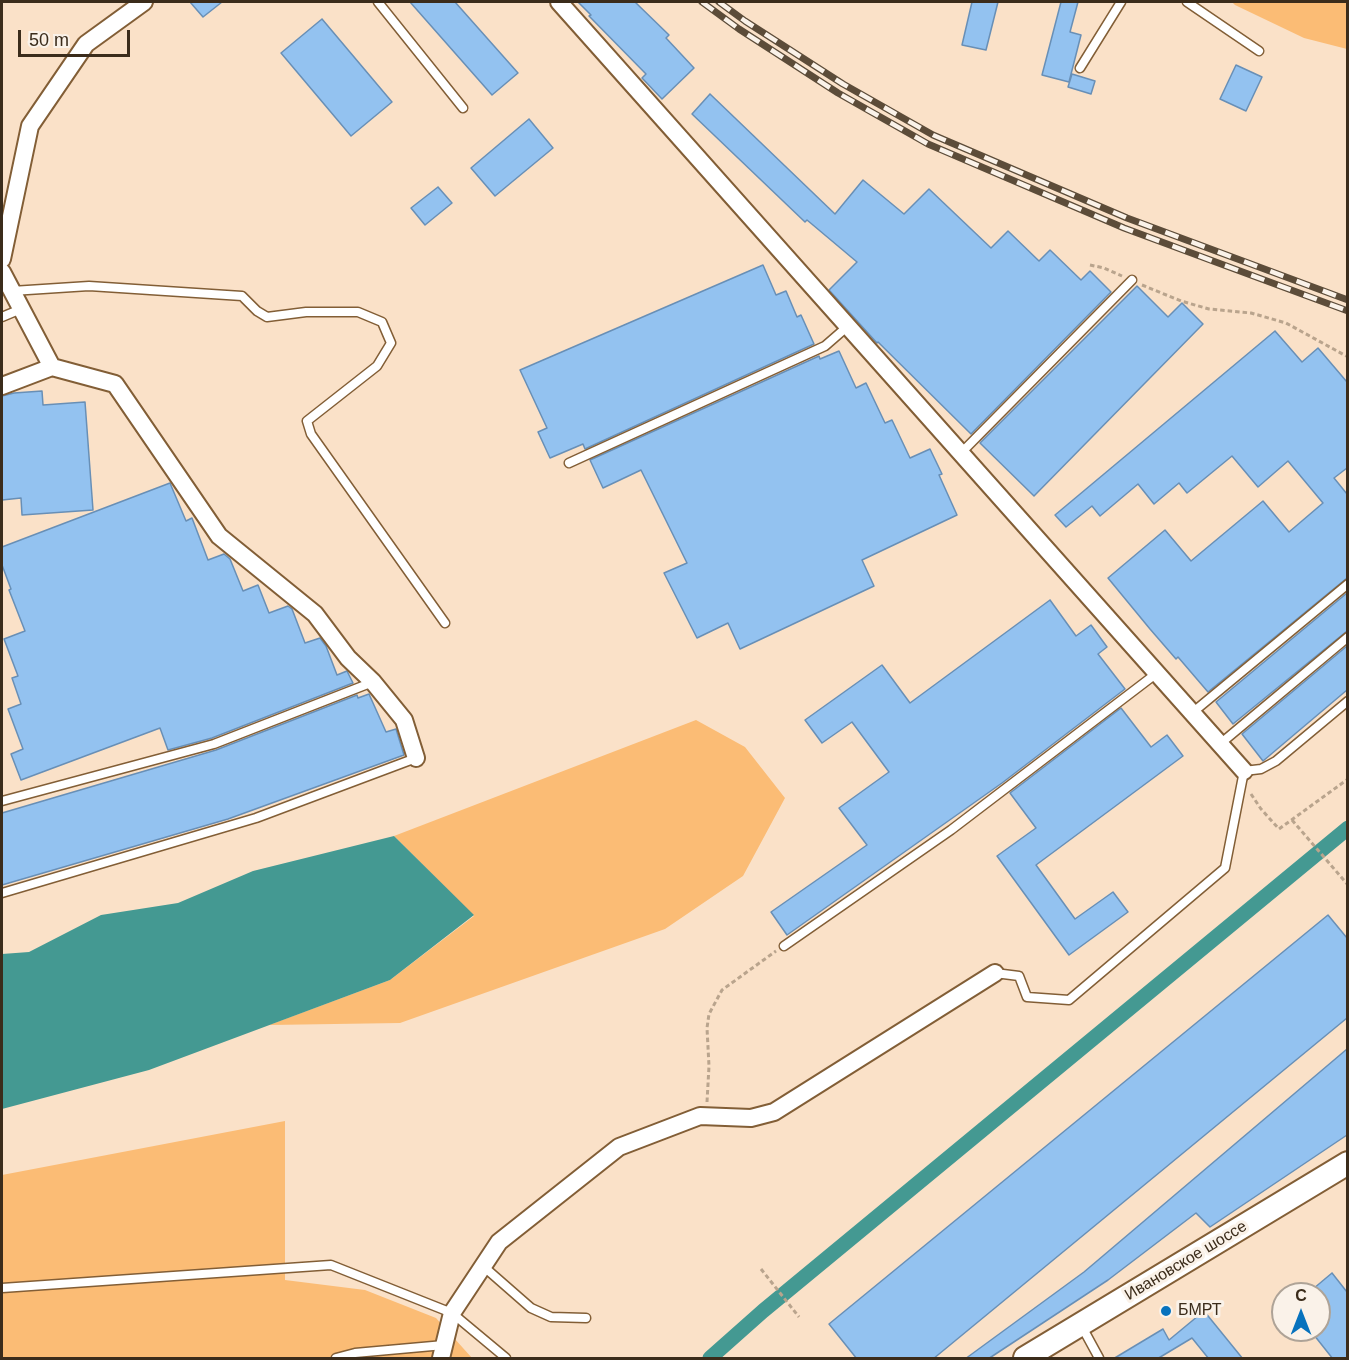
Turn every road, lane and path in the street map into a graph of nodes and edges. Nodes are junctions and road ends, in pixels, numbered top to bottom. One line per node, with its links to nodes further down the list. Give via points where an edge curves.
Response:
1 (144, 2): 9 (street, via 86,44 30,126)
2 (378, 2): 8 (lane)
3 (559, 2): 16 (street)
4 (1121, 2): 7 (lane)
5 (1187, 2): 6 (lane)
6 (1259, 51)
7 (1080, 68)
8 (463, 108)
9 (2, 259)
10 (1090, 265): 12 (path)
11 (2, 272): 13 (street)
12 (1132, 280): 17 (path, via 1209,309 1251,313 1286,323); 20 (lane)
13 (12, 291): 14 (street); 23 (lane, via 89,286 242,296 267,317 358,312 382,322 391,344 377,366 307,421 310,434)
14 (21, 309): 15 (lane); 18 (street)
15 (2, 317)
16 (848, 326): 20 (street); 21 (lane, via 825,346)
17 (1347, 357)
18 (52, 366): 19 (street); 26 (street, via 115,384 219,536 315,614 348,658)
19 (2, 386)
20 (960, 453): 25 (street)
21 (569, 463)
22 (1347, 584): 28 (lane)
23 (446, 623)
24 (1347, 637): 29 (lane)
25 (1157, 674): 28 (street); 37 (lane, via 951,830)
26 (373, 682): 30 (street, via 404,720); 33 (lane, via 214,744)
27 (1347, 701): 31 (lane, via 1276,761 1261,769)
28 (1192, 713): 29 (street)
29 (1220, 744): 31 (street)
30 (416, 758): 36 (lane, via 256,818)
31 (1244, 771): 34 (path, via 1246,786 1279,829); 38 (lane, via 1225,868 1069,1000 1027,998 1018,976)
32 (1347, 778): 34 (path)
33 (2, 801)
34 (1292, 820): 35 (path)
35 (1347, 885)
36 (2, 893)
37 (784, 946): 39 (path, via 722,990 709,1014)
38 (995, 974): 39 (street, via 774,1112 752,1118)
39 (707, 1116): 41 (street, via 620,1147 499,1242)
40 (1347, 1163): 47 (street, Ивановское шоссе)
41 (483, 1266): 44 (street); 46 (lane, via 531,1308 551,1317)
42 (761, 1269): 45 (path)
43 (2, 1288): 44 (lane, via 331,1265)
44 (452, 1314): 48 (street); 50 (lane)
45 (799, 1317)
46 (586, 1318)
47 (1081, 1325): 51 (street, Ивановское шоссе); 52 (lane)
48 (442, 1352): 49 (lane, via 355,1353)
49 (336, 1359)
50 (506, 1359)
51 (1025, 1359)
52 (1099, 1359)

